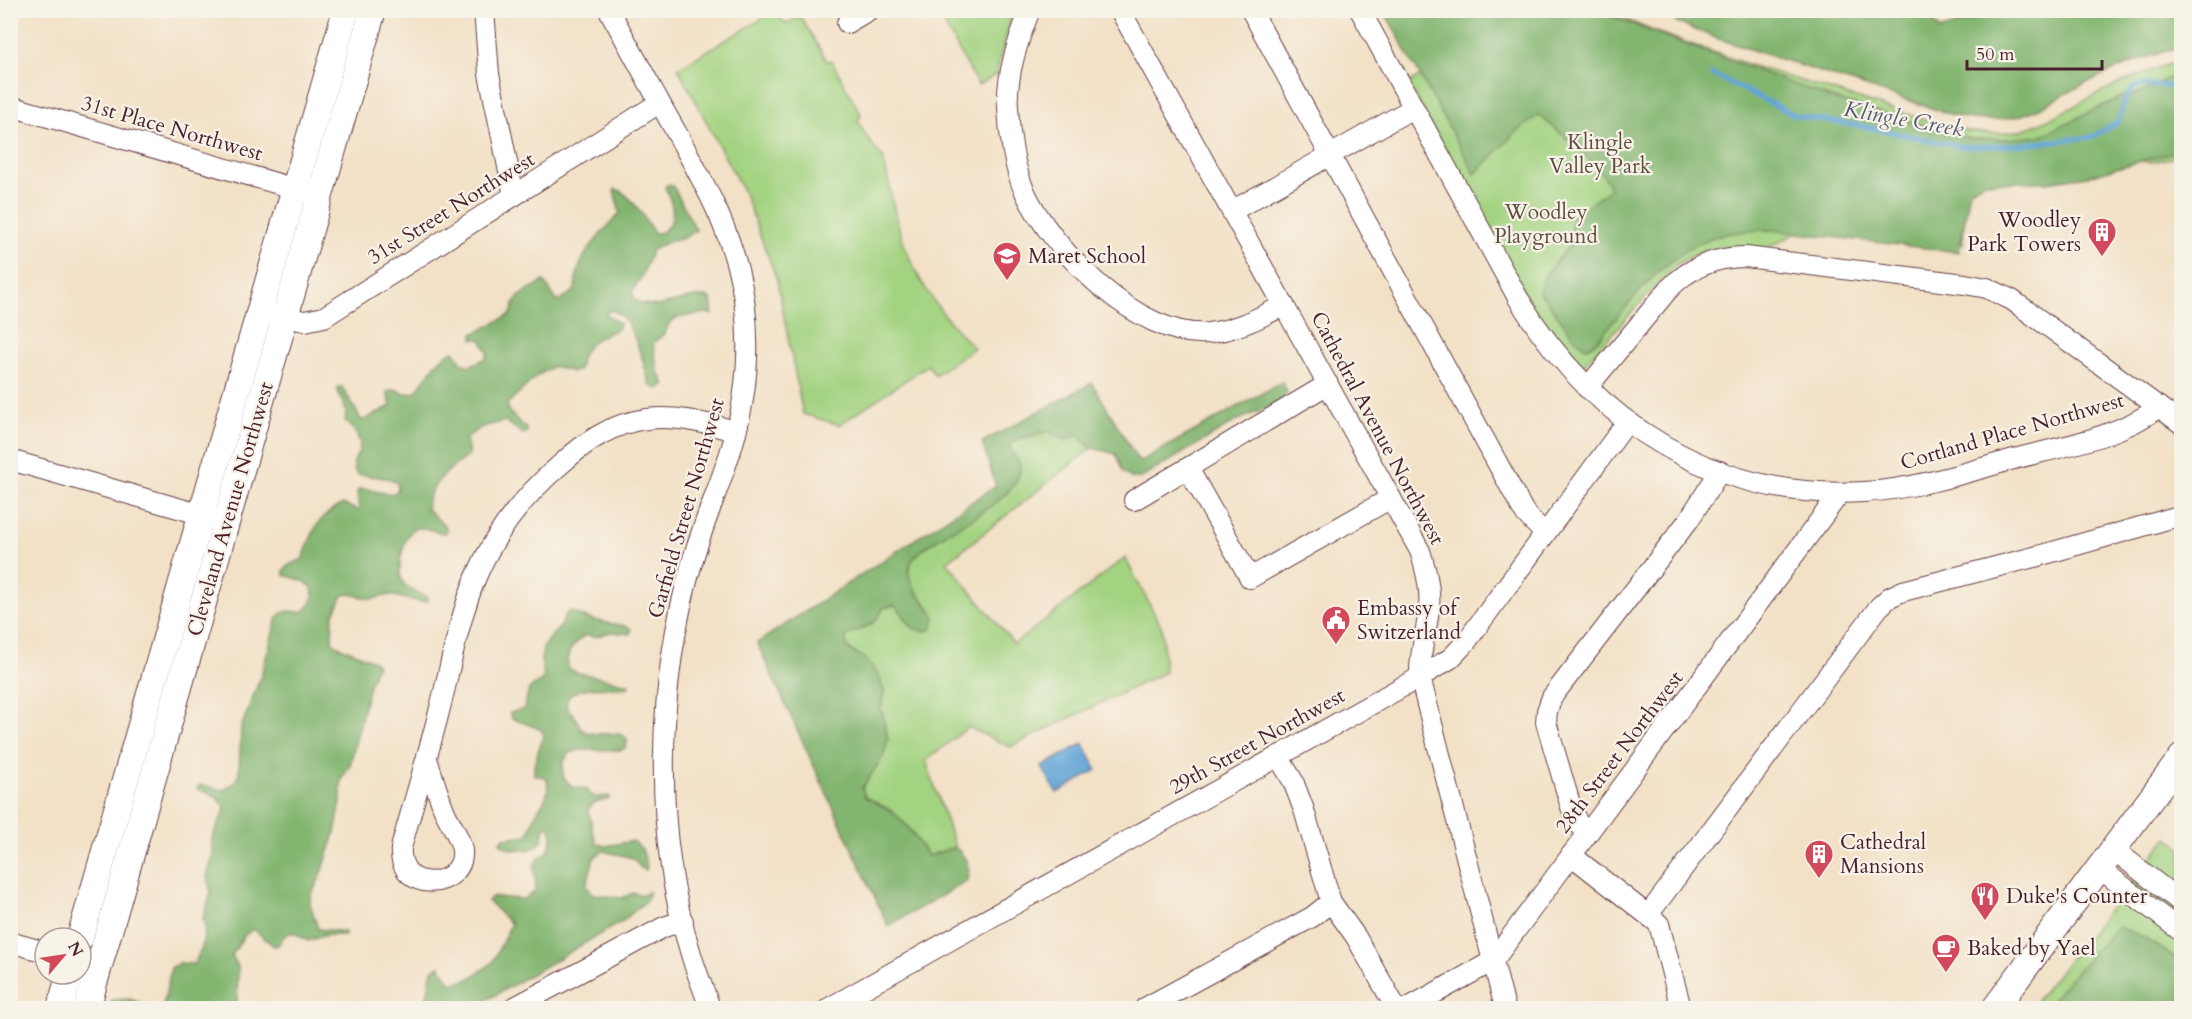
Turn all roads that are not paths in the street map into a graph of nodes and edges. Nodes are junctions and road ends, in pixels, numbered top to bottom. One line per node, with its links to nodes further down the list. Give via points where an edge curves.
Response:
1 (346, 10): 15 (main road, Cleveland Avenue Northwest)
2 (373, 10): 16 (main road, Cleveland Avenue Northwest)
3 (484, 10): 17 (street, via 489,74)
4 (609, 10): 11 (street, Garfield Street Northwest)
5 (869, 10): 10 (street)
6 (1030, 10): 19 (street, via 1013,62 1007,105 1012,149 1024,191 1046,230 1085,272 1125,305 1170,329 1206,333 1239,326)
7 (1120, 10): 18 (street, Cathedral Avenue Northwest)
8 (1251, 10): 14 (street)
9 (1360, 10): 13 (street, Cortland Place Northwest)
10 (847, 23)
11 (659, 103): 17 (street, 31st Street Northwest); 27 (street, Garfield Street Northwest, via 711,195 737,266 745,314 746,363)
12 (10, 106): 15 (street, 31st Place Northwest)
13 (1413, 108): 14 (street); 23 (street, Cortland Place Northwest, via 1527,313)
14 (1330, 156): 18 (street); 37 (street, via 1524,512)
15 (295, 189): 16 (street, 31st Place Northwest); 20 (main road, Cleveland Avenue Northwest)
16 (320, 196): 21 (main road, Cleveland Avenue Northwest)
17 (514, 196): 21 (street, 31st Street Northwest, via 324,317 305,321)
18 (1232, 211): 19 (street, Cathedral Avenue Northwest)
19 (1284, 305): 22 (street, Cathedral Avenue Northwest)
20 (259, 312): 21 (street, 31st Street Northwest); 34 (main road, Cleveland Avenue Northwest)
21 (284, 318): 36 (main road, Cleveland Avenue Northwest)
22 (1328, 384): 29 (street); 32 (street, Cathedral Avenue Northwest)
23 (1587, 388): 24 (street, via 1675,283 1699,266 1737,257 1987,288 2013,300); 25 (street, Cortland Place Northwest)
24 (2159, 407): 26 (street); 31 (street, Cortland Place Northwest, via 2122,429 1941,480)
25 (1627, 422): 30 (street, Cortland Place Northwest, via 1665,447); 37 (street, 29th Street Northwest)
26 (2181, 424)
27 (736, 431): 43 (street, via 672,418 622,425 584,444 532,492 501,531 477,575 460,624); 50 (street, Garfield Street Northwest, via 687,583 667,691 665,806)
28 (10, 460): 34 (street)
29 (1188, 468): 32 (street, via 1250,578); 33 (street)
30 (1720, 471): 31 (street, Cortland Place Northwest, via 1791,489); 44 (street, via 1688,521 1552,697 1546,711 1571,807 1577,822)
31 (1840, 493): 44 (street, 28th Street Northwest)
32 (1391, 498): 38 (street, Cathedral Avenue Northwest, via 1420,551 1428,580 1429,613)
33 (1134, 500)
34 (202, 515): 36 (street); 39 (main road, Cleveland Avenue Northwest)
35 (2181, 515): 49 (street, via 1890,597)
36 (226, 522): 40 (main road, Cleveland Avenue Northwest)
37 (1545, 534): 38 (street, 29th Street Northwest, via 1466,642 1451,658)
38 (1420, 677): 41 (street, 29th Street Northwest); 56 (street, Cathedral Avenue Northwest)
39 (137, 738): 40 (main road); 51 (main road, Cleveland Avenue Northwest)
40 (163, 746): 55 (main road, Cleveland Avenue Northwest)
41 (1278, 756): 47 (street, via 1304,810); 63 (street, 29th Street Northwest)
42 (2181, 757): 46 (main road)
43 (427, 759): 43 (street, via 400,858 411,874 432,883 452,874 462,853)
44 (1588, 833): 45 (street, 28th Street Northwest)
45 (1571, 855): 49 (street); 56 (street, 28th Street Northwest)
46 (2106, 859): 48 (street); 52 (street); 69 (main road)
47 (1331, 902): 64 (street, via 1312,917); 65 (street)
48 (2181, 903)
49 (1648, 915): 68 (street, via 1659,924)
50 (683, 921): 61 (street, via 664,927); 62 (street, Garfield Street Northwest)
51 (83, 926)
52 (2181, 932)
53 (10, 942): 54 (street)
54 (33, 949)
55 (93, 956)
56 (1493, 962): 66 (street, 28th Street Northwest); 67 (street, Cathedral Avenue Northwest)
57 (66, 986): 59 (main road)
58 (89, 986): 60 (main road, Cleveland Avenue Northwest)
59 (60, 1008)
60 (87, 1008)
61 (513, 1008)
62 (710, 1008)
63 (831, 1008)
64 (1145, 1008)
65 (1396, 1008)
66 (1408, 1008)
67 (1505, 1008)
68 (1681, 1008)
69 (1995, 1008)

